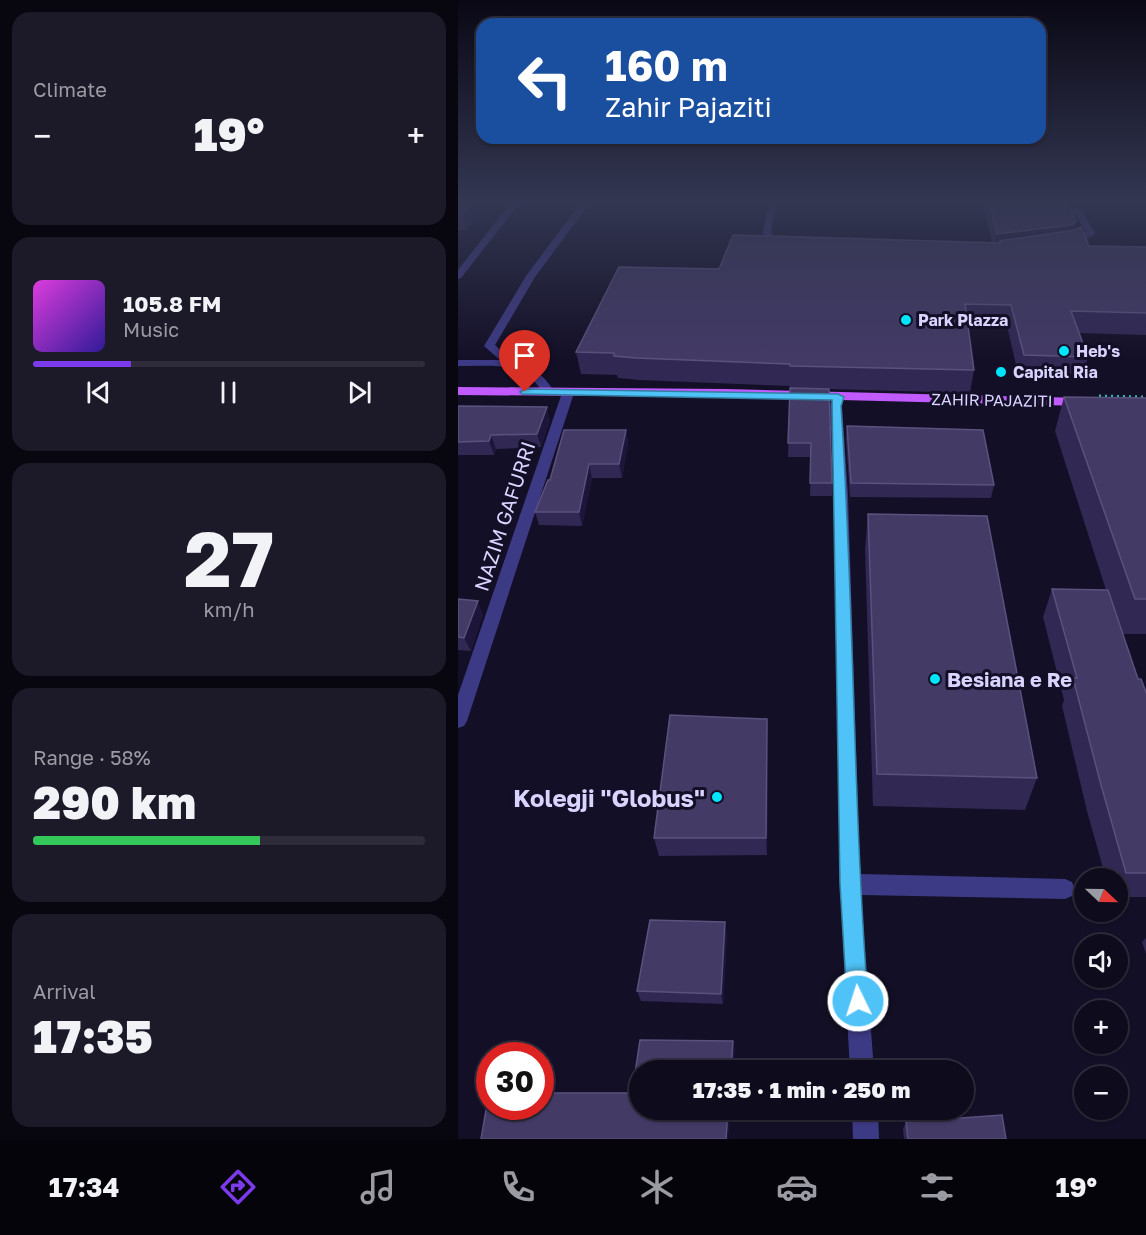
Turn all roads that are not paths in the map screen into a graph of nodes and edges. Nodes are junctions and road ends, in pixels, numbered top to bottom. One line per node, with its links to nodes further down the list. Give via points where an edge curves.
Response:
1 (476, 253): 3 (street)
2 (548, 253): 5 (street, via 489,346)
3 (458, 276)
4 (458, 363): 5 (street)
5 (510, 364): 7 (street, via 534,372 544,380)
6 (458, 391): 7 (main road, ZAHIR PAJAZITI)
7 (548, 392): 8 (main road, ZAHIR PAJAZITI)
8 (568, 393): 9 (main road, ZAHIR PAJAZITI); 11 (street, NAZIM GAFURRI)
9 (838, 397): 10 (main road, ZAHIR PAJAZITI); 12 (street)
10 (1097, 402)
11 (458, 721)
12 (850, 884): 13 (street); 14 (street)
13 (1065, 889)
14 (861, 1060)
15 (865, 1120): 16 (street)
16 (866, 1139)

